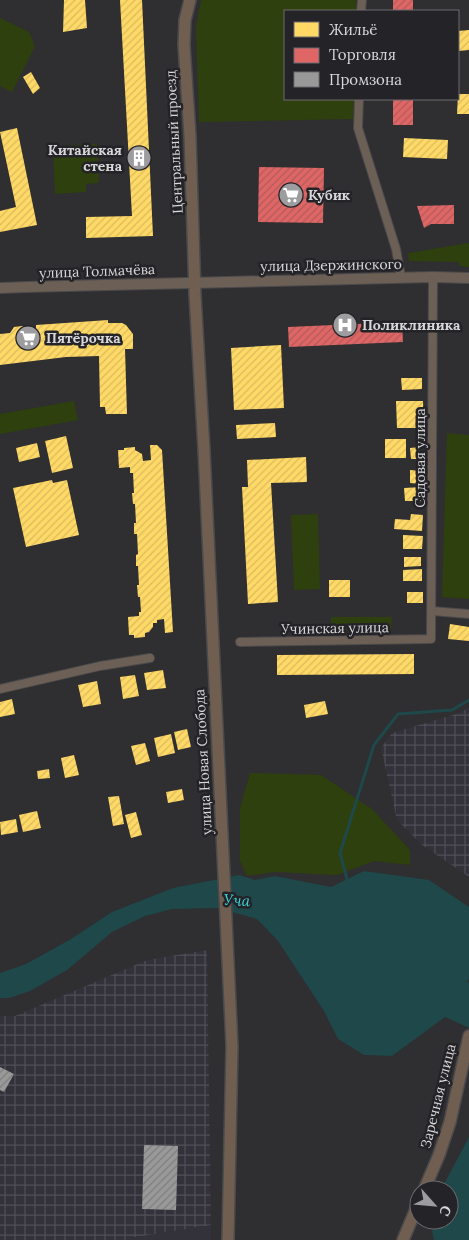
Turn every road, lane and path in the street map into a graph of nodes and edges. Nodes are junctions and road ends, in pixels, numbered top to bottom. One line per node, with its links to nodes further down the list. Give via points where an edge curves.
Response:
1 (190, 0): 6 (main road, Центральный проезд, via 184,45)
2 (359, 100): 4 (street, via 358,128 396,249)
3 (433, 276): 4 (street, улица Дзержинского); 5 (street, улица Дзержинского); 8 (street, Садовая улица)
4 (401, 278): 6 (street, улица Дзержинского)
5 (469, 278)
6 (194, 282): 7 (street, улица Толмачёва); 17 (main road, улица Новая Слобода, via 232,1046)
7 (0, 288)
8 (432, 611): 9 (street); 10 (street, Садовая улица)
9 (469, 614)
10 (431, 639): 11 (street, Учинская улица)
11 (240, 642)
12 (150, 658): 13 (street)
13 (0, 689)
14 (469, 1036): 15 (main road, Заречная улица, via 450,1122)
15 (429, 1180)
16 (409, 1226): 18 (main road)
17 (228, 1240)
18 (403, 1240)

